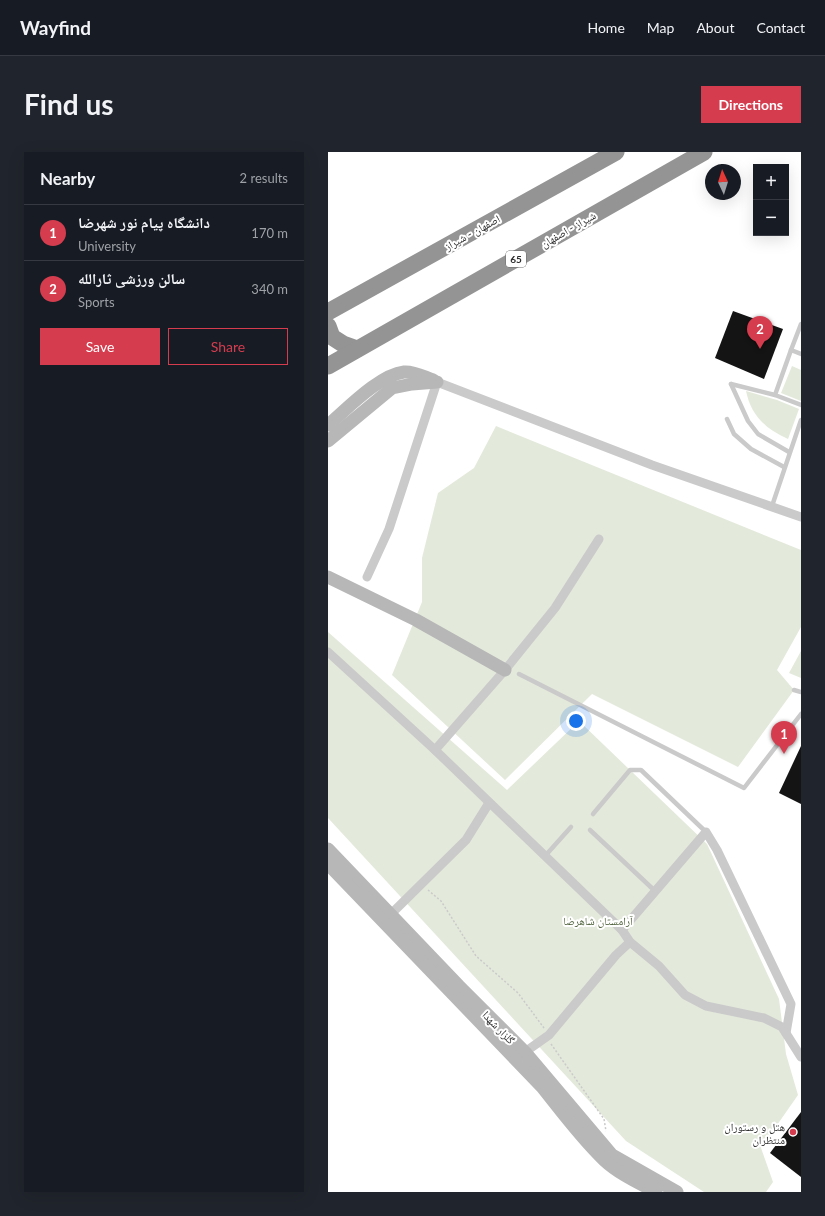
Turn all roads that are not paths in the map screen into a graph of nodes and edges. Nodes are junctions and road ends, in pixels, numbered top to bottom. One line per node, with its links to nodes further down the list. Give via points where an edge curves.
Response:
1 (616, 152): 3 (highway, اصفهان - شیراز)
2 (704, 152): 6 (highway, شیراز - اصفهان / 65)
3 (330, 314)
4 (801, 324): 7 (lane)
5 (328, 326): 6 (highway, via 332,338)
6 (357, 349): 9 (highway, شیراز - اصفهان / 65)
7 (791, 350): 8 (lane); 11 (lane)
8 (801, 354)
9 (328, 366)
10 (437, 382): 15 (street, via 412,372 396,374 376,385); 16 (street, via 392,388); 19 (street, via 652,465); 23 (street, via 389,529)
11 (775, 395): 12 (lane); 17 (lane, via 732,384 748,421 758,434)
12 (801, 405)
13 (728, 419): 18 (lane, via 734,434 751,449)
14 (801, 420): 17 (lane)
15 (328, 425)
16 (328, 441)
17 (789, 452): 18 (lane)
18 (784, 467): 19 (lane)
19 (772, 506): 20 (street)
20 (801, 517)
21 (599, 539): 25 (street, via 555,608)
22 (328, 577): 25 (street, via 416,620)
23 (367, 577)
24 (328, 652): 30 (street)
25 (505, 670): 30 (street)
26 (519, 674): 29 (lane, via 744,788)
27 (794, 690): 28 (lane)
28 (801, 692)
29 (801, 714)
30 (435, 750): 31 (street)
31 (489, 802): 37 (street); 40 (street, via 466,840)
32 (593, 814): 35 (lane, via 630,770 641,770)
33 (571, 827): 37 (lane)
34 (590, 830): 39 (lane)
35 (706, 832): 39 (street); 43 (street, via 791,1004)
36 (328, 849): 40 (street, گلزار شهدا)
37 (545, 856): 41 (street)
38 (328, 864): 46 (street, گلزار شهدا)
39 (656, 891): 41 (street)
40 (391, 914): 44 (street, گلزار شهدا)
41 (622, 930): 42 (street)
42 (630, 942): 43 (street, via 659,966 685,995 706,1006 764,1018 782,1027); 44 (street, via 616,955 549,1036)
43 (786, 1032): 45 (street)
44 (525, 1052): 46 (street, گلزار شهدا)
45 (801, 1057)
46 (575, 1120): 47 (street, گلزار شهدا, via 605,1160 633,1180); 48 (street, گلزار شهدا, via 612,1155)
47 (656, 1192)
48 (677, 1192)

